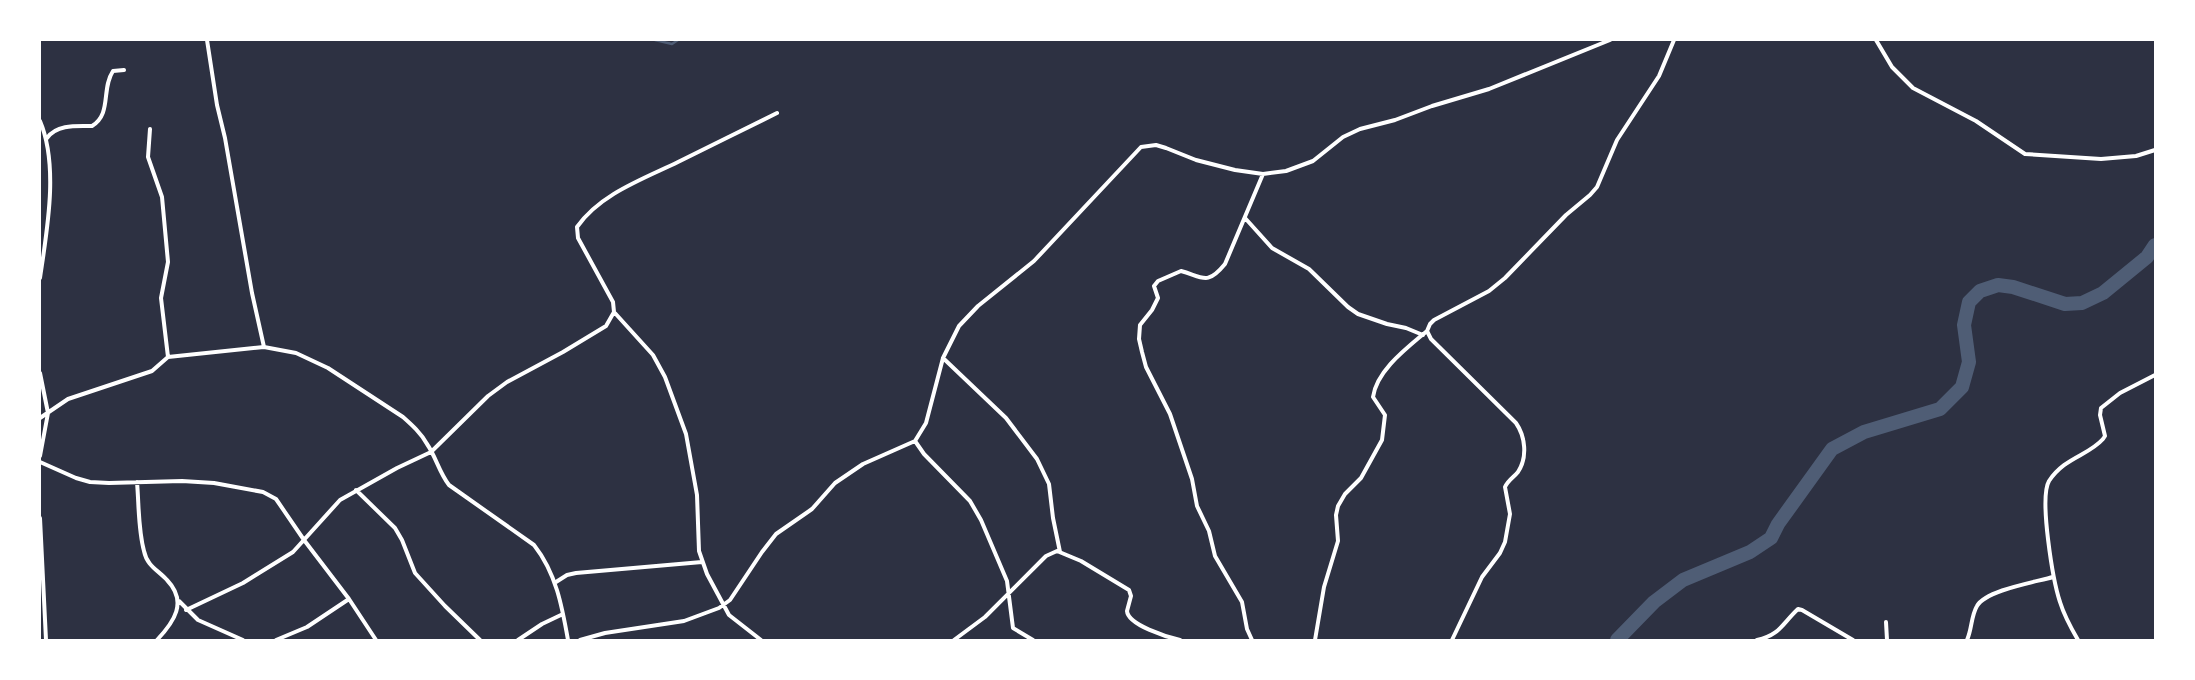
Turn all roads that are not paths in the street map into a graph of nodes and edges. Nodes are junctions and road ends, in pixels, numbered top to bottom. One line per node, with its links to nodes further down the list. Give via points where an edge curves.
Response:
1 (207, 40): 16 (street)
2 (1610, 40): 11 (street, via 1489,89 1360,129 1300,167)
3 (1674, 40): 15 (street, via 1659,76 1617,140 1597,187 1505,278 1489,291 1434,320)
4 (1876, 40): 10 (street, via 1892,68 1913,88 1976,121 2025,154 2101,159 2136,156)
5 (124, 70): 9 (street, via 113,71 109,78 104,111 96,124 66,127 52,132)
6 (777, 113): 14 (street, via 641,178 584,218 577,227 578,238 613,302)
7 (40, 122): 9 (street)
8 (150, 129): 17 (street, via 148,157 162,197 168,262 161,298)
9 (47, 138): 13 (street, via 49,192)
10 (2155, 150)
11 (1263, 174): 12 (street); 18 (street, via 1210,164 1156,145 1141,147 1034,261 969,314 959,326)
12 (1245, 218): 15 (street, via 1272,248 1309,269 1358,314); 55 (street, via 1229,257 1218,272 1203,278 1181,271 1158,281 1154,286 1158,298 1142,320 1139,332 1146,367 1164,398 1192,479 1197,506 1219,564 1242,602)
13 (40, 278)
14 (614, 312): 24 (street, via 606,326 488,396); 32 (street, via 653,355 665,377 686,434 697,495)
15 (1425, 333): 56 (street, via 1396,360 1374,388 1373,397 1386,419 1382,440 1361,478 1338,506 1338,541 1324,587); 57 (street, via 1512,418 1520,429 1524,445 1520,467 1505,487 1510,514 1505,542 1482,577)
16 (264, 347): 17 (street); 24 (street, via 296,353 328,368 403,417)
17 (168, 357): 21 (street, via 152,371 68,399)
18 (943, 358): 23 (street, via 926,423); 31 (street, via 1006,418 1037,458 1050,484)
19 (40, 373): 21 (street)
20 (2155, 375): 33 (street, via 2120,393 2101,408 2104,439 2061,467 2048,483 2046,498)
21 (48, 413): 22 (street); 25 (street)
22 (40, 418)
23 (915, 441): 35 (street, via 970,501 981,520); 38 (street, via 863,464 835,484 812,509 776,534 730,600)
24 (432, 452): 28 (street); 34 (street, via 449,485 534,545)
25 (40, 456)
26 (40, 462): 27 (street, via 90,482)
27 (137, 482): 30 (street, via 214,483 262,492 276,499); 37 (street, via 140,529 146,557 154,570 174,589)
28 (356, 490): 30 (street, via 328,511); 47 (street, via 395,528 418,577)
29 (40, 518): 42 (street)
30 (304, 540): 36 (street); 39 (street, via 293,552 243,583)
31 (1060, 552): 35 (street, via 1046,556); 54 (street, via 1129,590 1132,596 1127,611 1130,619 1164,636)
32 (702, 562): 34 (street, via 567,574); 38 (street)
33 (2053, 577): 61 (street, via 1982,600 1975,609); 62 (street, via 2066,617)
34 (556, 582): 40 (street)
35 (1009, 592): 52 (street, via 985,617); 53 (street, via 1013,628)
36 (349, 599): 45 (street, via 307,627); 46 (street)
37 (179, 602): 39 (street); 43 (street, via 173,620)
38 (722, 606): 50 (street, via 684,621); 51 (street)
39 (186, 610): 44 (street, via 198,620)
40 (563, 614): 48 (street); 49 (street)
41 (1886, 622): 60 (street)
42 (46, 640)
43 (157, 640)
44 (243, 640)
45 (276, 640)
46 (376, 640)
47 (480, 640)
48 (518, 640)
49 (568, 640)
50 (580, 640)
51 (761, 640)
52 (954, 640)
53 (1033, 640)
54 (1180, 640)
55 (1252, 640)
56 (1315, 640)
57 (1452, 640)
58 (1756, 640): 59 (street, via 1776,633 1798,609)
59 (1853, 640)
60 (1888, 640)
61 (1968, 640)
62 (2078, 640)

